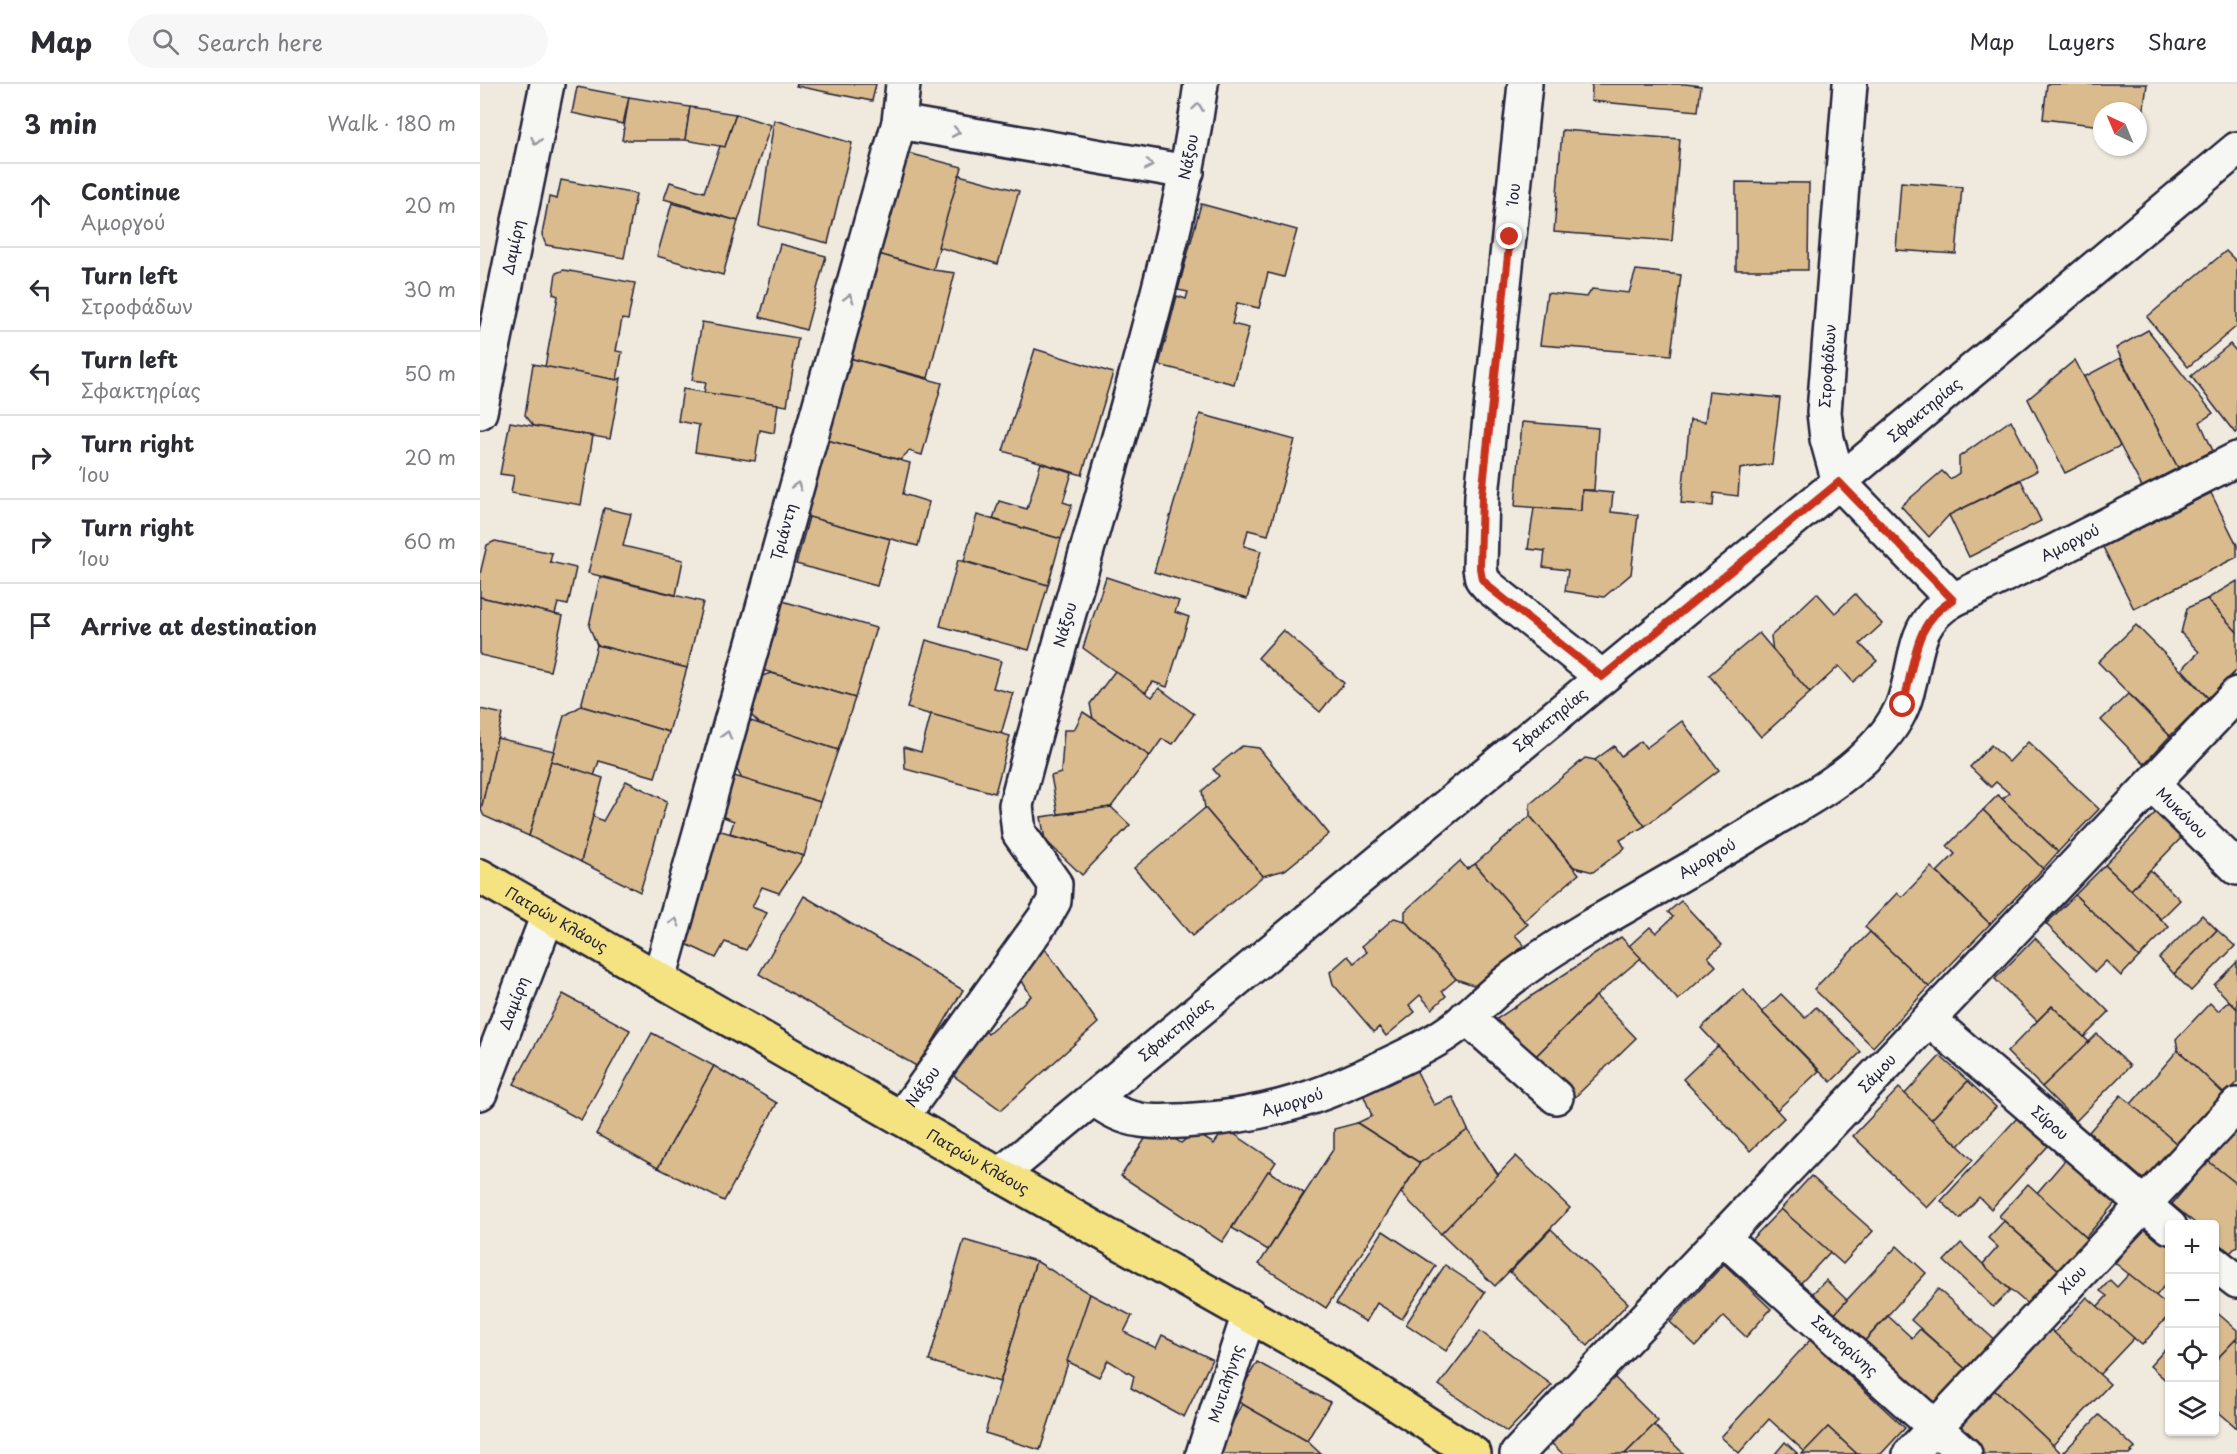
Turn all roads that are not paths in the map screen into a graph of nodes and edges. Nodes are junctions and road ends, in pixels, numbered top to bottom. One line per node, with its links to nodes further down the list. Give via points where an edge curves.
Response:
1 (547, 84): 9 (street, Δαμίρη, one-way to 9)
2 (903, 84): 6 (street, Τριάντη)
3 (1201, 84): 8 (street, Νάξου, one-way to 3)
4 (1525, 84): 13 (street, Ίου, via 1482,495 1480,568 1489,587)
5 (1850, 84): 11 (street, Στροφάδων, via 1824,412)
6 (899, 122): 8 (street, one-way to 8); 19 (street, Τριάντη, one-way to 6)
7 (2237, 149): 11 (street, Σφακτηρίας)
8 (1187, 172): 26 (street, Νάξου, via 1118,446 1016,805 1019,833 1055,884 1054,901)
9 (480, 412)
10 (2237, 459): 12 (street, Αμοργού)
11 (1839, 482): 12 (street, Στροφάδων); 13 (street, Σφακτηρίας)
12 (1953, 600): 20 (street, Αμοργού, via 1937,610 1924,626 1903,705 1890,731 1853,768 1716,856 1569,939)
13 (1602, 677): 24 (street, Σφακτηρίας)
14 (2237, 694): 15 (street, Σάμου)
15 (2152, 785): 16 (street, Μυκόνου); 21 (street, Σάμου)
16 (2237, 868)
17 (480, 876): 18 (main road, Πατρών Κλάους)
18 (548, 915): 19 (main road, Πατρών Κλάους); 22 (street, Δαμίρη)
19 (659, 979): 26 (main road, Πατρών Κλάους)
20 (1466, 1017): 23 (street); 24 (street, Αμοργού, via 1426,1045 1345,1086 1262,1112 1213,1119 1144,1121 1119,1114)
21 (1930, 1020): 28 (street, Σύρου); 30 (street, Σάμου)
22 (480, 1093)
23 (1556, 1097)
24 (1094, 1098): 27 (street, Σφακτηρίας)
25 (2237, 1106): 28 (street, Χίου)
26 (901, 1118): 27 (main road, Πατρών Κλάους)
27 (1000, 1175): 33 (main road, Πατρών Κλάους)
28 (2142, 1205): 29 (street, Σύρου); 34 (street, Χίου)
29 (2165, 1224)
30 (1722, 1237): 34 (street, Σαντορίνης); 37 (street, Σάμου)
31 (2219, 1267): 32 (street)
32 (2237, 1281)
33 (1249, 1314): 35 (street, Μυτιλήνης); 36 (main road, Πατρών Κλάους, via 1368,1384)
34 (1935, 1426): 38 (street, Χίου); 39 (street, Σαντορίνης)
35 (1203, 1454)
36 (1474, 1454)
37 (1517, 1454)
38 (1910, 1454)
39 (1965, 1454)

